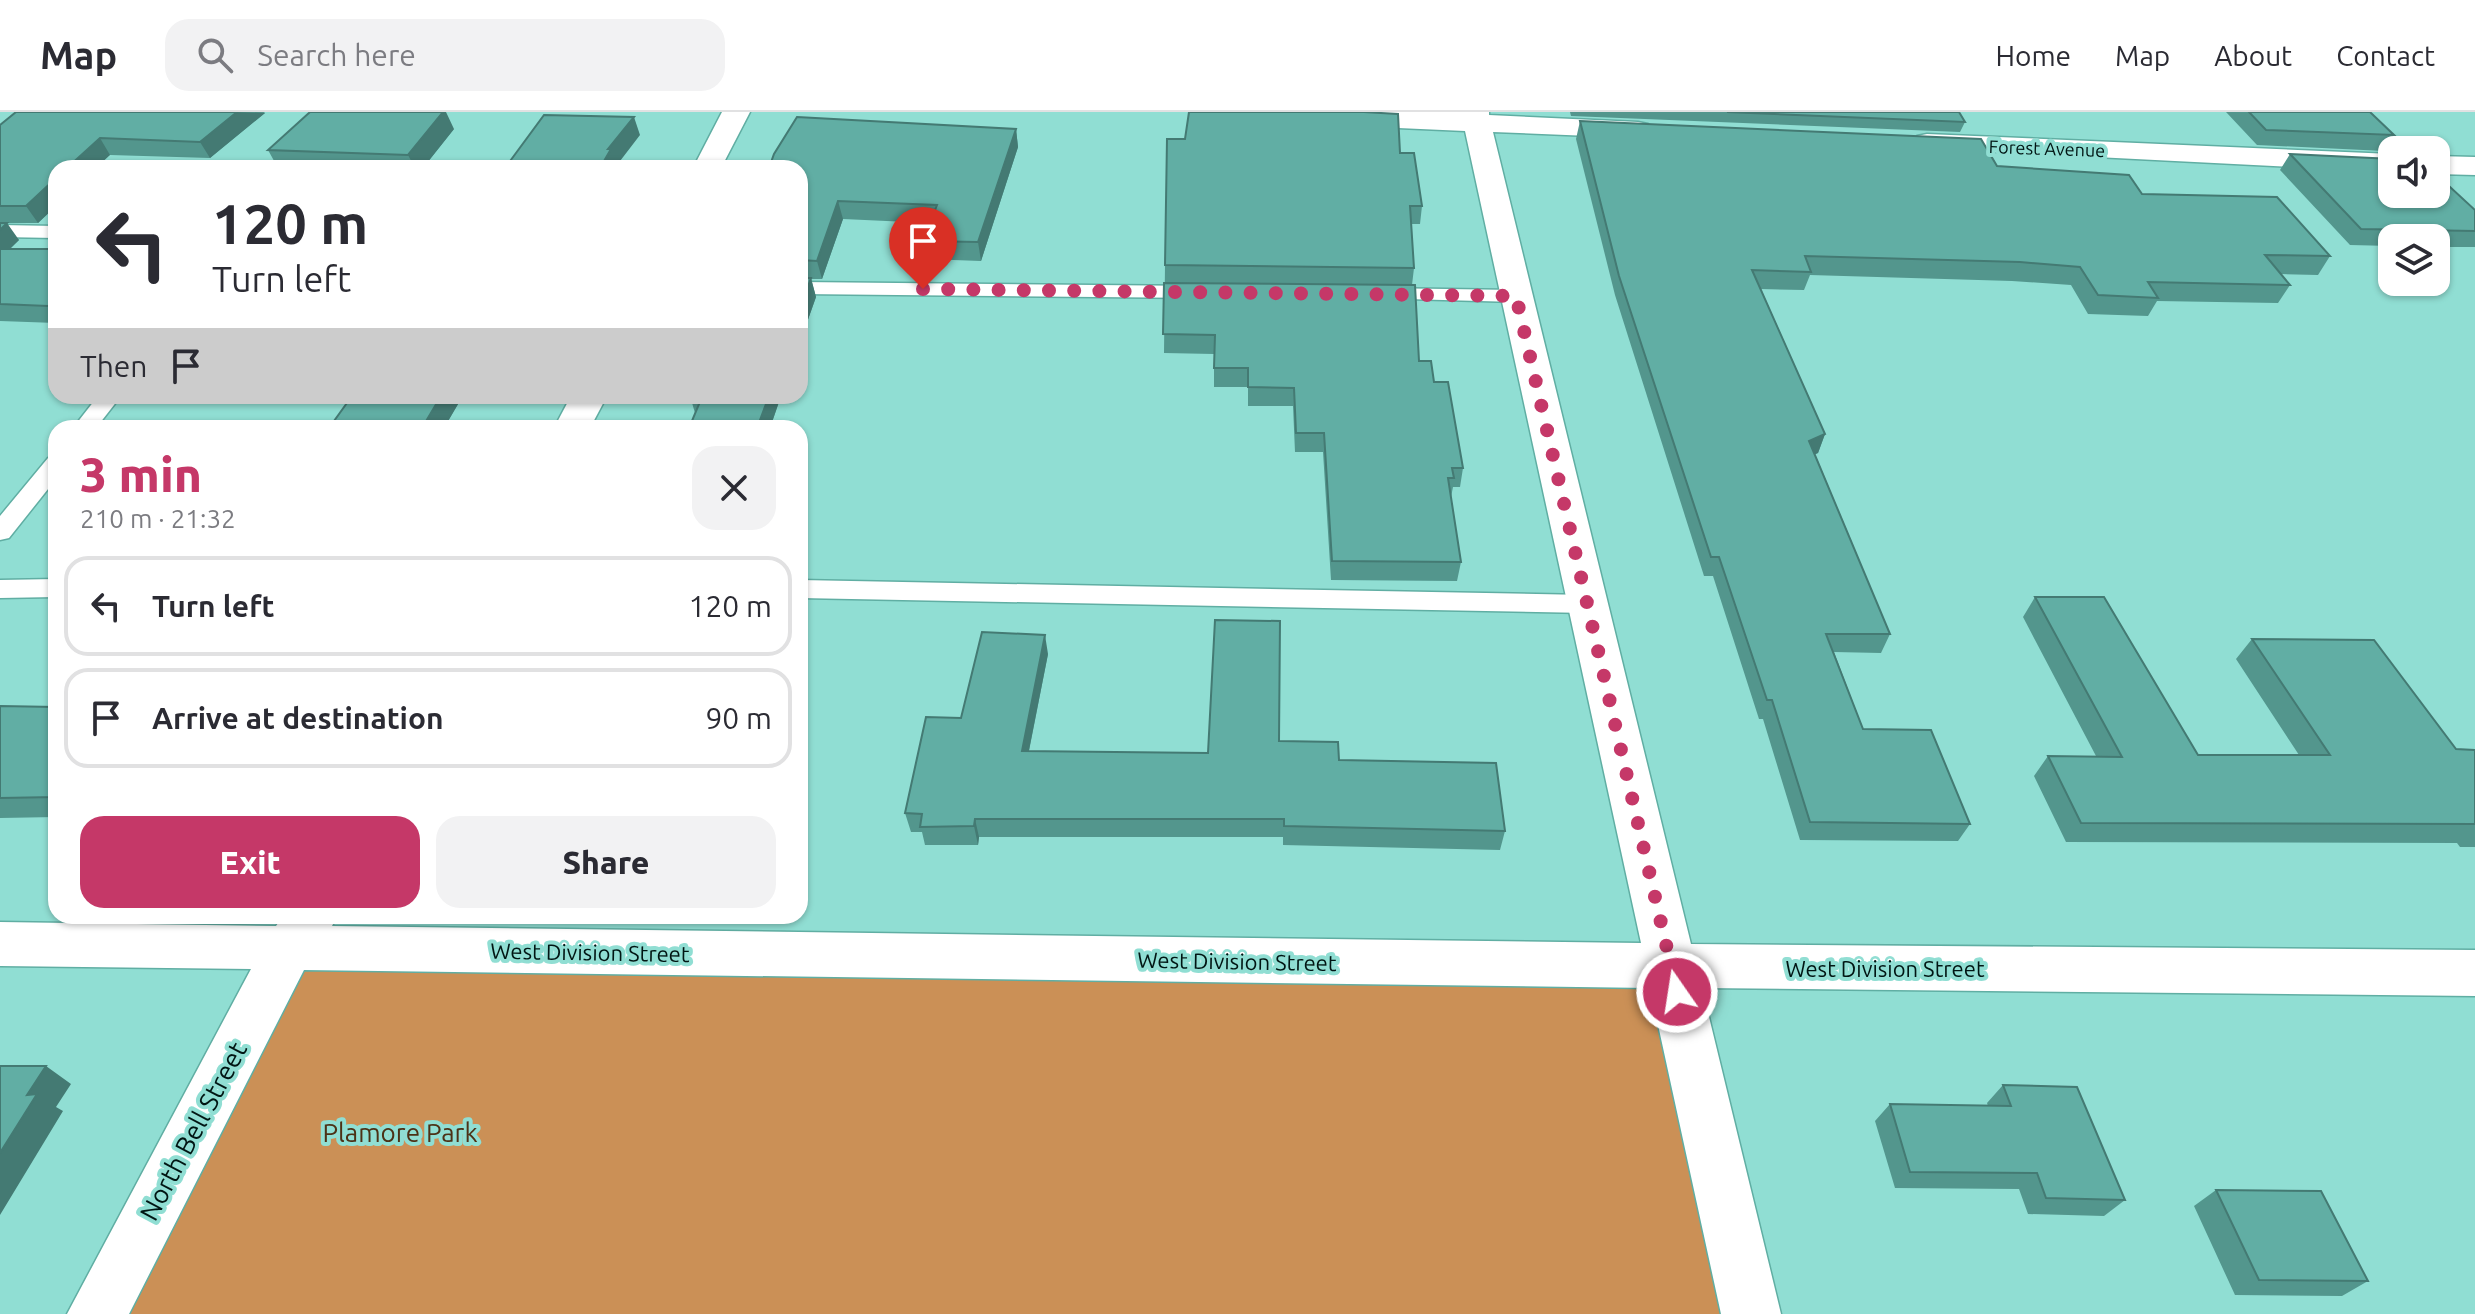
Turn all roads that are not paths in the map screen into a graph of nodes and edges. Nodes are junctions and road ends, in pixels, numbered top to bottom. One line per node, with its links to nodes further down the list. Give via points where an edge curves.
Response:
1 (736, 112): 6 (street)
2 (1223, 112): 3 (street)
3 (1476, 118): 4 (street); 15 (street)
4 (1657, 131)
5 (1897, 141): 7 (street, Forest Avenue)
6 (711, 160)
7 (2378, 162)
8 (2450, 165): 9 (street)
9 (2475, 166)
10 (0, 231): 11 (lane)
11 (48, 232)
12 (808, 288): 13 (lane)
13 (1224, 292)
14 (1351, 294): 15 (lane)
15 (1516, 296): 23 (street)
16 (104, 404): 17 (lane)
17 (90, 420)
18 (48, 473): 19 (lane)
19 (0, 532)
20 (48, 588): 21 (lane)
21 (0, 589)
22 (808, 589): 23 (lane)
23 (1587, 604): 26 (street)
24 (300, 932): 25 (street, West Division Street); 26 (street, West Division Street); 28 (street, North Bell Street)
25 (0, 944)
26 (1671, 966): 27 (street, West Division Street); 29 (street)
27 (2475, 973)
28 (97, 1314)
29 (1751, 1314)

